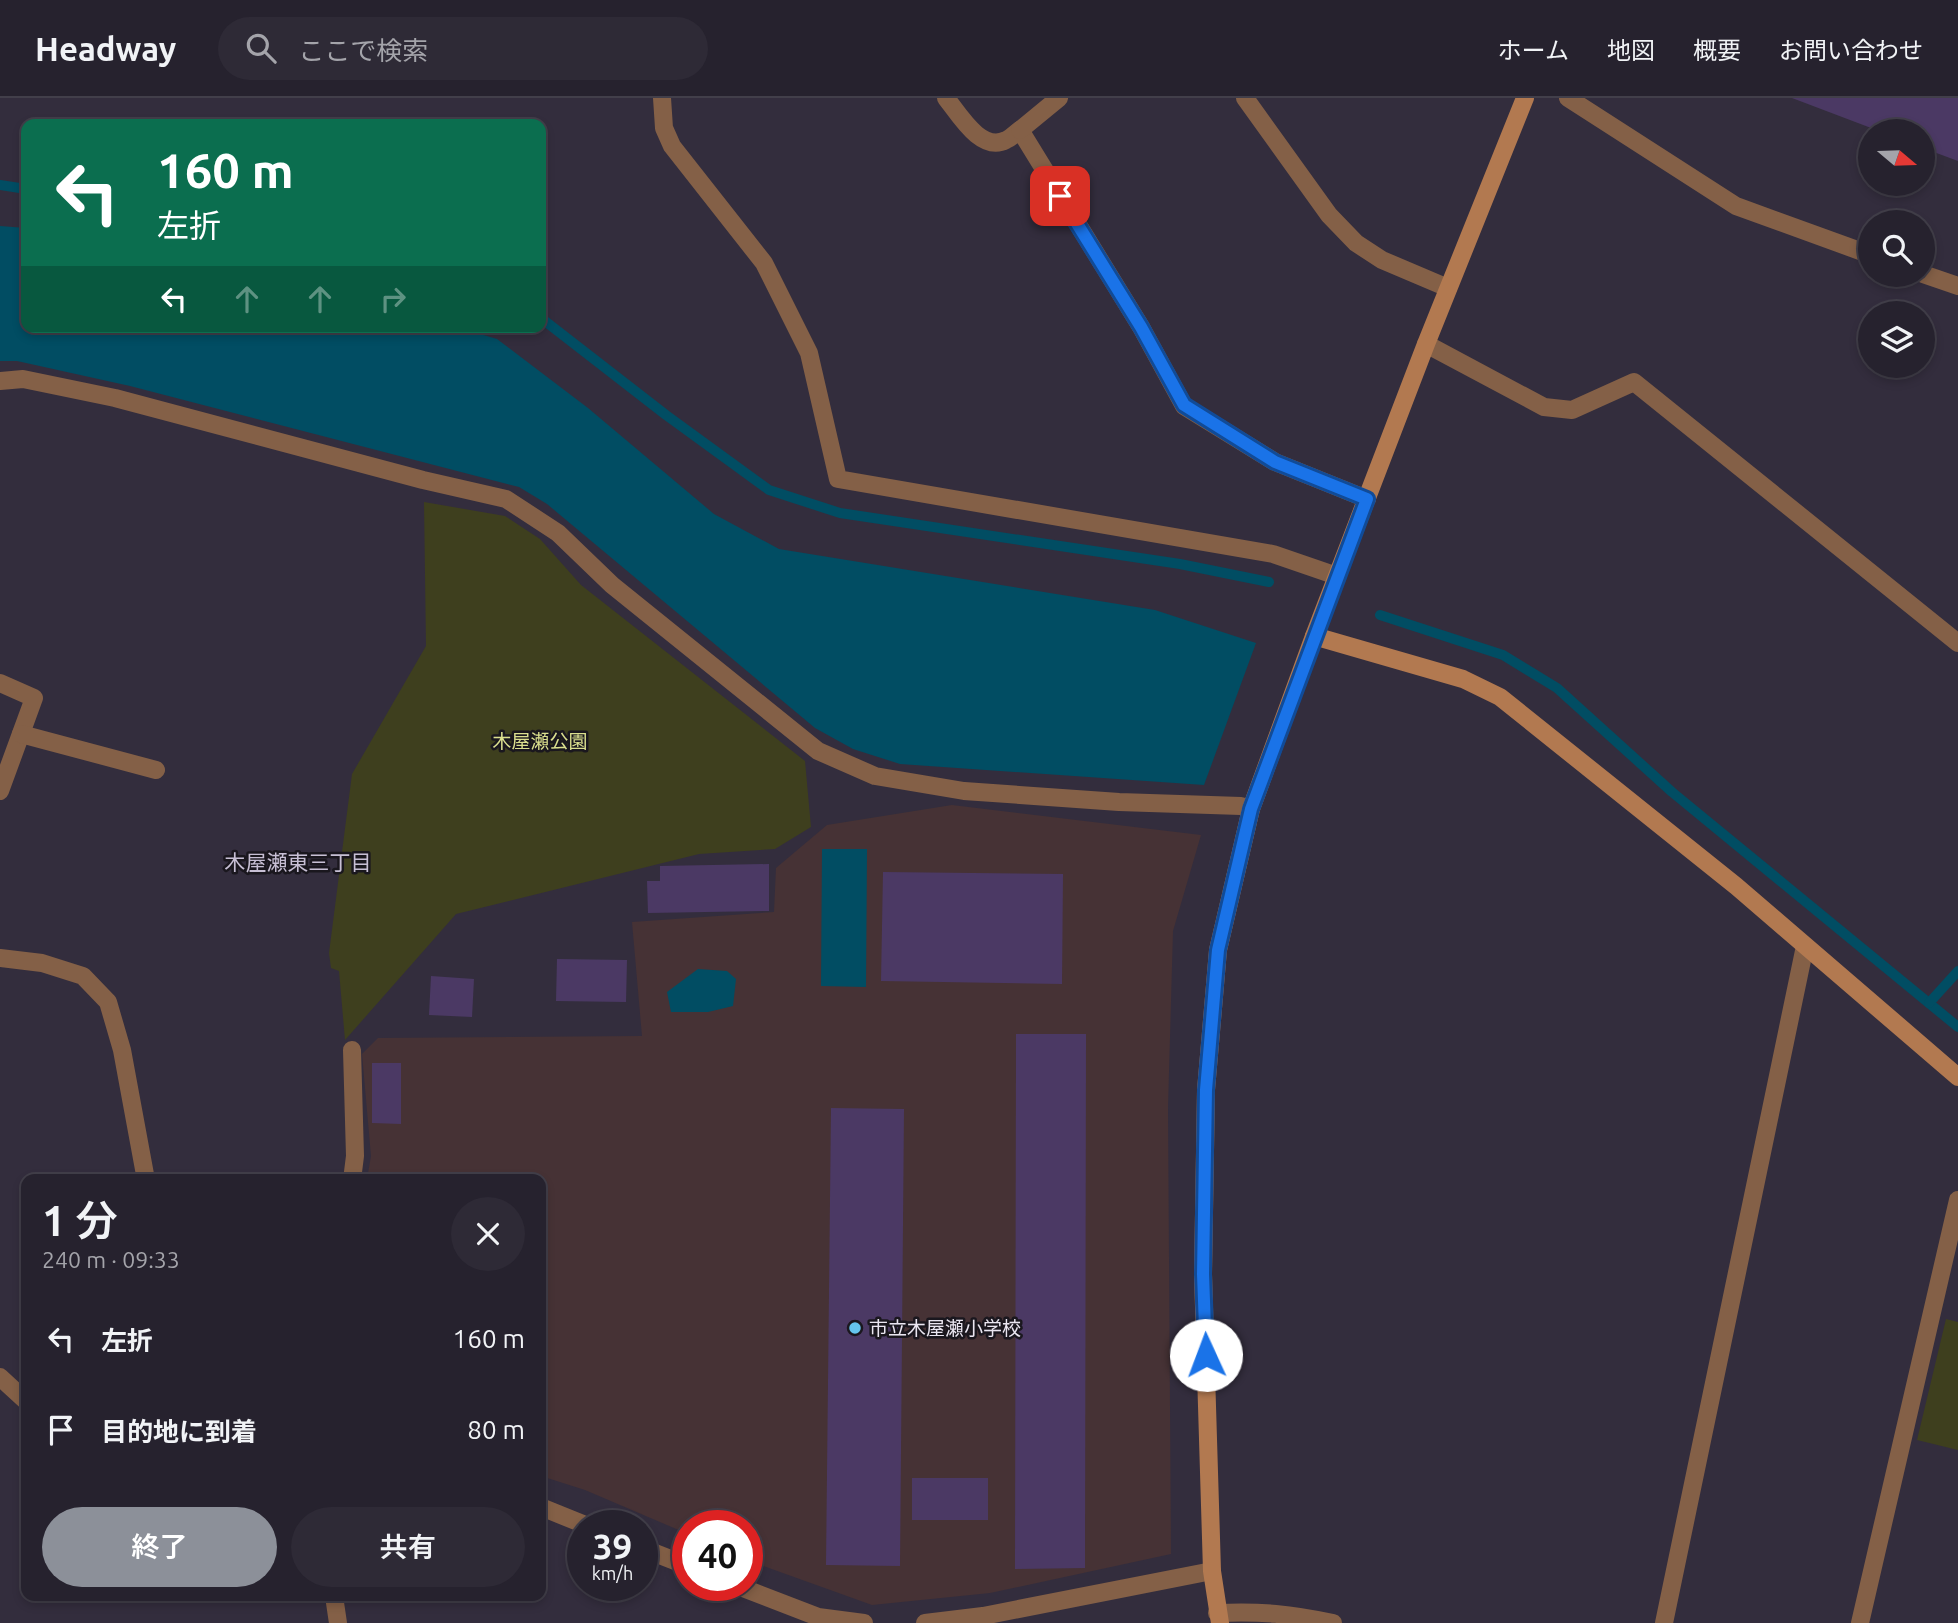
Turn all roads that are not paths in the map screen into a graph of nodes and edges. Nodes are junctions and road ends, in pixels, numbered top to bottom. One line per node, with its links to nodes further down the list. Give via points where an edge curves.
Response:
1 (662, 98): 15 (street, via 664,128 672,146 764,263 809,353 838,479 1273,554)
2 (946, 98): 7 (street, via 984,139 1004,142)
3 (1059, 98): 7 (street)
4 (1245, 98): 11 (street, via 1329,215 1356,243 1382,260)
5 (1525, 98): 11 (street)
6 (1568, 98): 8 (street, via 1736,206)
7 (1020, 130): 14 (street, via 1184,405 1275,462)
8 (1858, 250)
9 (1935, 278): 10 (street)
10 (1958, 286)
11 (1448, 288): 12 (street)
12 (1426, 344): 14 (street); 17 (street, via 1544,407 1572,410 1634,382)
13 (0, 381): 22 (street, via 23,379 115,398 506,499 558,533 612,585 818,751 875,776 964,791)
14 (1367, 499): 15 (street)
15 (1337, 576): 16 (street)
16 (1314, 636): 22 (street); 23 (street, via 1463,679 1500,697)
17 (1958, 642)
18 (0, 683): 19 (street, via 34,698)
19 (21, 734): 20 (street); 21 (street)
20 (156, 770)
21 (0, 791)
22 (1251, 809): 34 (street, via 1218,950 1206,1090 1203,1274)
23 (1805, 946): 26 (street); 42 (street)
24 (0, 958): 27 (street, via 42,963 83,976 108,1002 122,1050)
25 (352, 1050): 28 (street)
26 (1958, 1077)
27 (145, 1174)
28 (353, 1174)
29 (1958, 1200): 43 (street)
30 (0, 1377): 31 (street)
31 (21, 1396)
32 (546, 1509): 33 (street)
33 (567, 1518)
34 (1212, 1571): 37 (street); 40 (street)
35 (763, 1596): 39 (street, via 818,1617)
36 (335, 1601): 38 (street)
37 (1219, 1618): 41 (street, via 1266,1612)
38 (338, 1623)
39 (864, 1623)
40 (925, 1623)
41 (1333, 1623)
42 (1664, 1623)
43 (1860, 1623)

